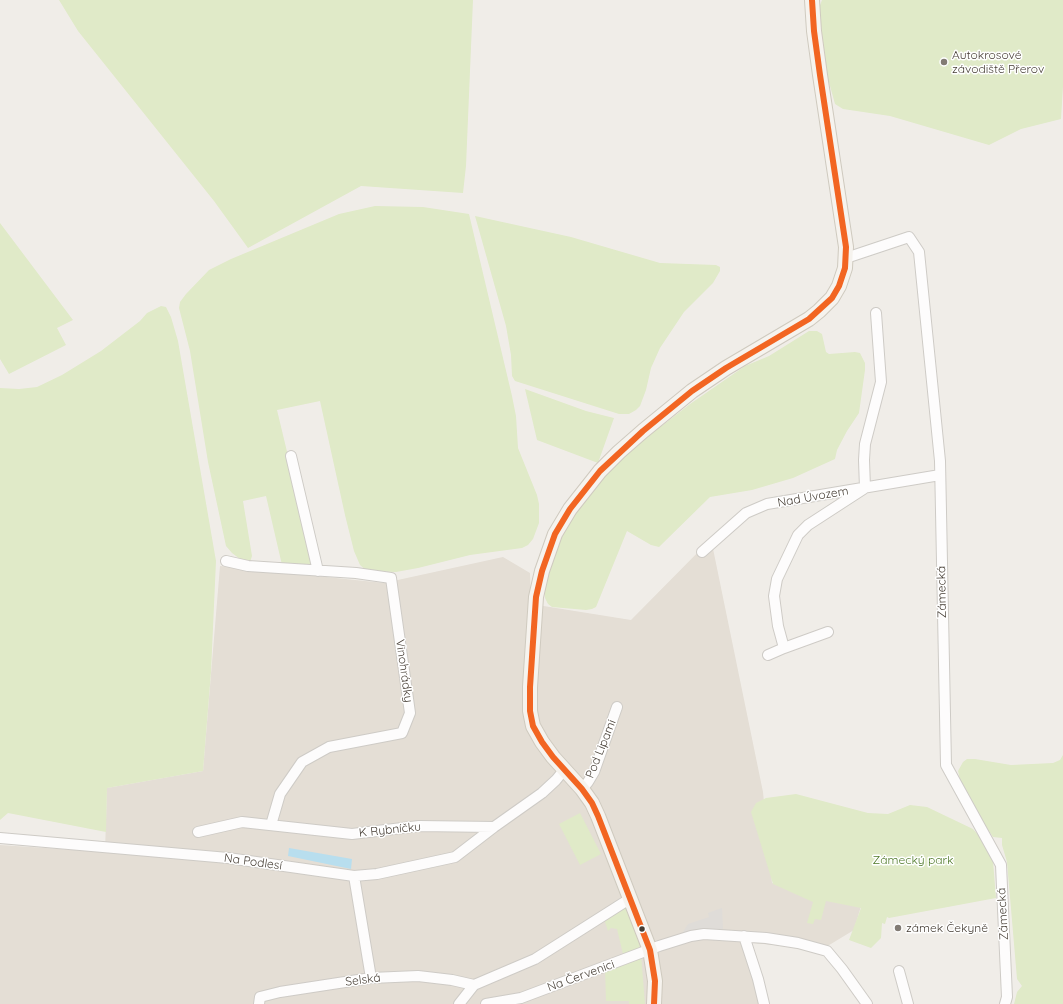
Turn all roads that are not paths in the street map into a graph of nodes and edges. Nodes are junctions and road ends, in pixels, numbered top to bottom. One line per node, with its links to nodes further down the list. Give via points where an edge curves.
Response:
1 (812, 0): 2 (main road, Pod Lipami, via 814,31 844,228)
2 (846, 258): 5 (street, Zámecká, via 909,237 919,252); 14 (main road, Pod Lipami, via 840,286 820,310 707,381 643,431 589,484 555,534 536,597 529,702 537,734)
3 (876, 313): 6 (street, via 882,382 865,444)
4 (291, 456): 9 (street)
5 (940, 475): 6 (street, Nad Úvozem); 34 (street, Zámecká, via 946,765 1001,865 1007,997)
6 (866, 488): 7 (street, Nad Úvozem, via 767,504 746,513); 11 (street, via 808,525 798,535 776,579 774,596)
7 (702, 552)
8 (226, 561): 9 (street, Vinohrádky, via 248,566)
9 (318, 571): 16 (street, Vinohrádky, via 391,578 410,713 402,733 329,747 302,762 280,794)
10 (828, 632): 11 (street)
11 (784, 648): 12 (street)
12 (768, 655)
13 (617, 707): 15 (street, Pod Lipami, via 594,772)
14 (564, 770): 15 (main road, Pod Lipami); 17 (street, via 546,789)
15 (582, 789): 21 (main road, Pod Lipami, via 595,809)
16 (271, 825): 17 (street, K Rybníčku, via 352,834 419,826); 18 (street, K Rybníčku, via 242,822)
17 (494, 826): 20 (street, Na Podlesí, via 455,857 377,874)
18 (198, 832)
19 (0, 838): 20 (street, Na Podlesí, via 228,858)
20 (354, 876): 25 (street)
21 (631, 898): 23 (main road, Pod Lipami); 26 (street, via 535,959)
22 (744, 936): 23 (street, via 697,935); 31 (street); 32 (street, via 798,943 827,951)
23 (650, 950): 29 (street, Na Červenici, via 521,998); 30 (main road, Pod Lipami, via 655,980)
24 (899, 971): 33 (street)
25 (371, 978): 26 (street, Selská, via 418,976); 27 (street, Selská, via 260,997)
26 (474, 985): 28 (street)
27 (259, 1004)
28 (459, 1004)
29 (486, 1004)
30 (654, 1004)
31 (764, 1004)
32 (867, 1004)
33 (908, 1004)
34 (1005, 1004)

